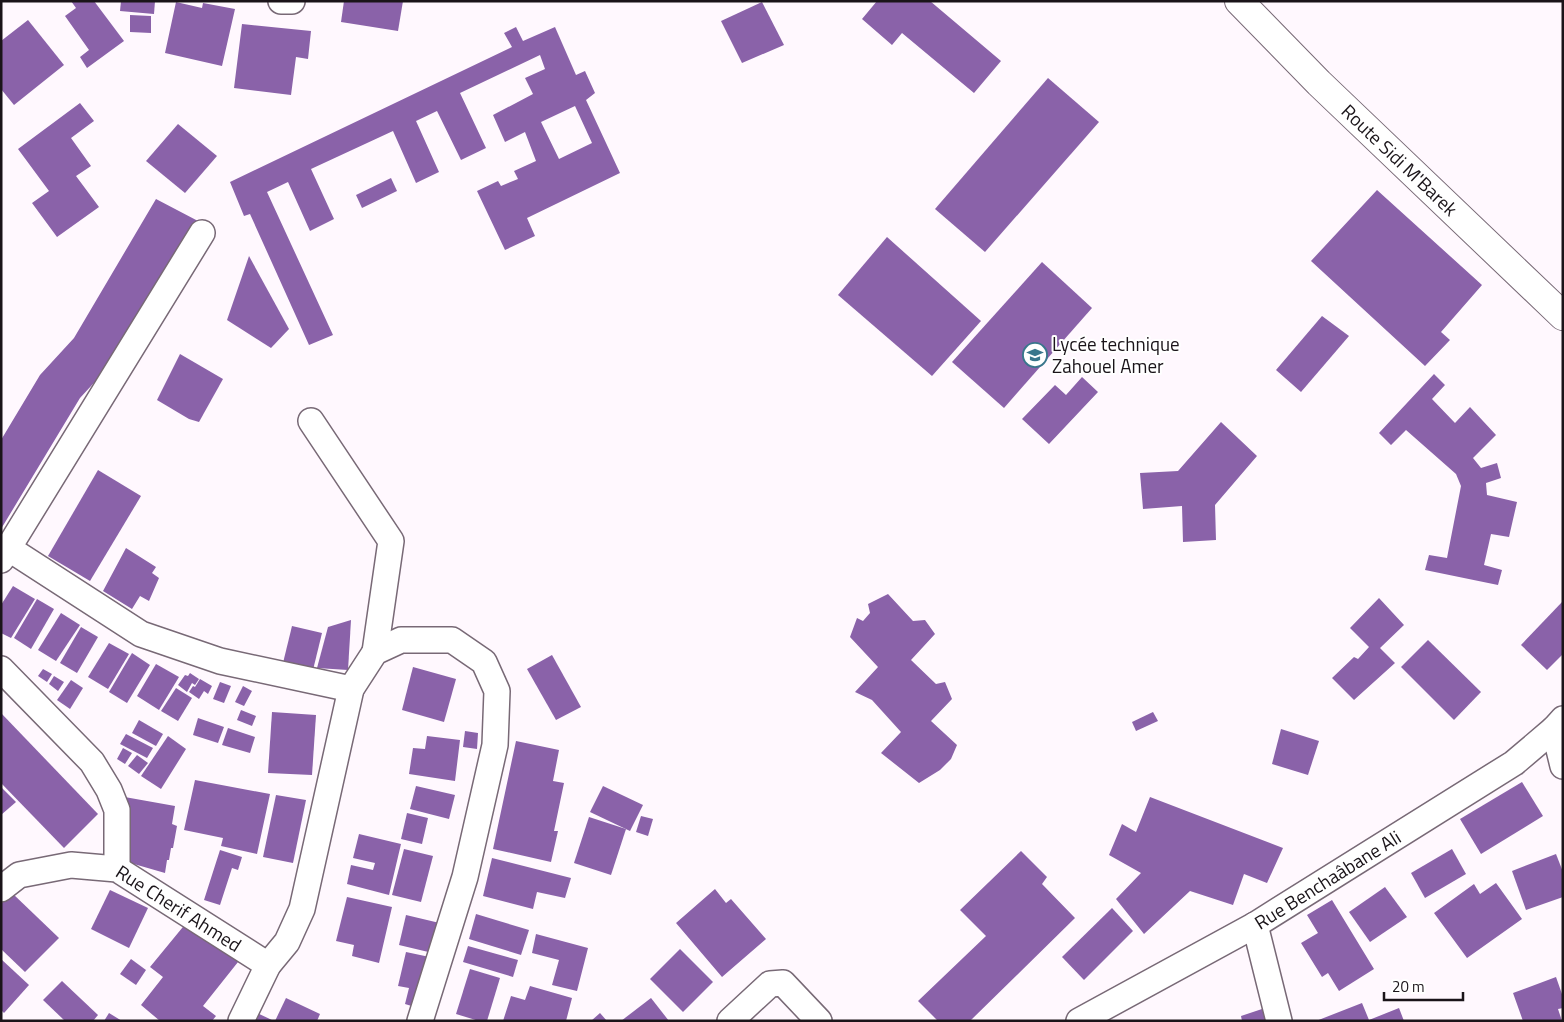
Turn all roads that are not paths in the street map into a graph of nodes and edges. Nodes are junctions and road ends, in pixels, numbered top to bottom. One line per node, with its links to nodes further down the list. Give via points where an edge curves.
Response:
1 (281, 1): 2 (street)
2 (292, 1)
3 (1239, 1): 5 (main road, Route Sidi M'Barek, via 1319,83)
4 (202, 233): 7 (street)
5 (1563, 316)
6 (311, 421): 8 (street, via 391,541)
7 (5, 554): 10 (street, via 141,634 220,661)
8 (375, 652): 10 (street); 18 (street, via 401,640 452,640 484,662 496,691 495,745 465,877)
9 (1, 669): 13 (street, via 92,762 109,790 117,810)
10 (351, 689): 16 (street, via 302,909 287,942)
11 (1558, 724): 12 (street); 15 (street, Rue Benchaâbane Ali, via 1514,763)
12 (1563, 766)
13 (117, 869): 14 (street, Rue Cherif Ahmed, via 71,865 19,875); 16 (street, Rue Cherif Ahmed)
14 (1, 890)
15 (1255, 925): 21 (street, Rue Benchaâbane Ali); 22 (street)
16 (268, 965): 17 (street)
17 (241, 1021)
18 (420, 1021)
19 (730, 1021): 20 (street, via 770,984 783,983)
20 (819, 1021)
21 (1078, 1021)
22 (1279, 1021)

